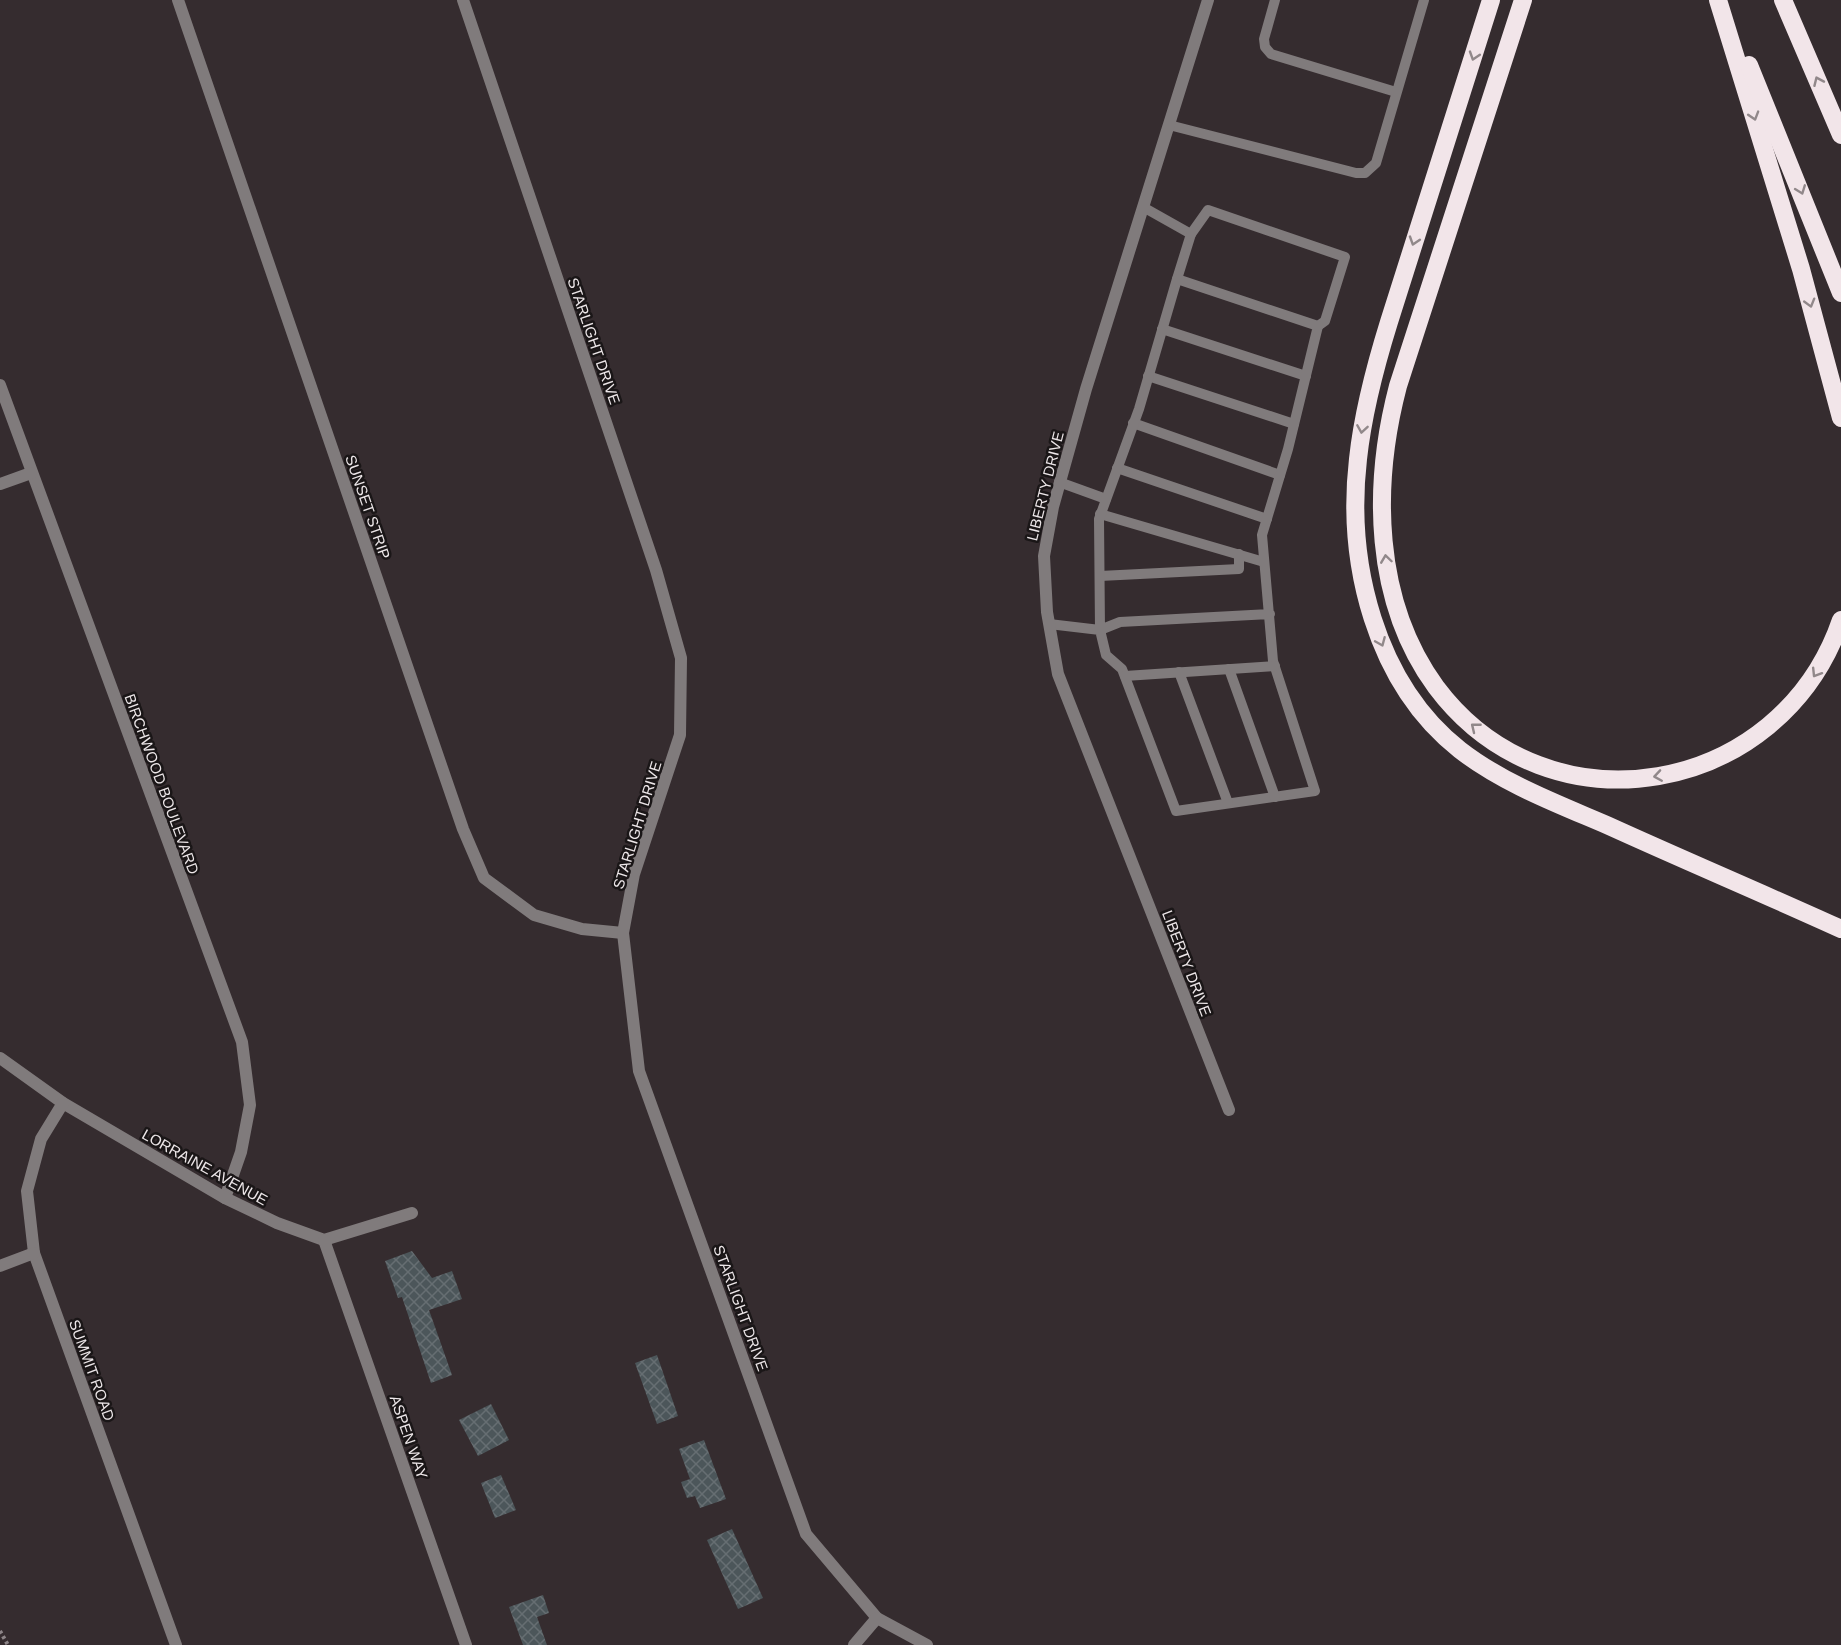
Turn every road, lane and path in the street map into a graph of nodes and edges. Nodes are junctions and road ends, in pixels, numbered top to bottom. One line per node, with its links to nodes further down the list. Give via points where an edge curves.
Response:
1 (178, 0): 47 (street, SUNSET STRIP, via 459,818 484,878 534,915 582,928)
2 (463, 0): 47 (street, STARLIGHT DRIVE, via 656,570 681,658 680,735 634,874)
3 (1208, 0): 11 (street, LIBERTY DRIVE)
4 (1275, 0): 10 (lane, via 1264,39 1271,54)
5 (1424, 0): 10 (lane)
6 (1491, 0): 46 (highway, one-way to 46, via 1384,338 1362,426 1356,480 1357,533 1362,573 1378,634 1392,666 1420,710 1444,736 1480,764 1533,793)
7 (1523, 0): 37 (highway, one-way to 7, via 1812,681 1758,735 1704,764 1641,779 1574,774 1539,764 1494,741 1446,699 1409,642 1391,586 1383,531 1389,424)
8 (1720, 0): 16 (highway, one-way to 16); 22 (highway, one-way to 22, via 1801,269)
9 (1783, 0): 12 (highway, one-way to 9)
10 (1396, 92): 11 (lane, via 1376,163 1365,173)
11 (1169, 125): 13 (street, LIBERTY DRIVE)
12 (1841, 135)
13 (1143, 207): 14 (lane); 28 (street, LIBERTY DRIVE)
14 (1191, 234): 15 (lane); 17 (lane, via 1208,210 1345,257 1325,321)
15 (1177, 279): 17 (lane); 18 (lane)
16 (1841, 293)
17 (1318, 326): 20 (lane)
18 (1162, 329): 19 (lane); 20 (lane)
19 (1148, 376): 23 (lane); 24 (lane)
20 (1306, 376): 24 (lane)
21 (0, 385): 26 (street, BIRCHWOOD BOULEVARD)
22 (1841, 418)
23 (1133, 423): 25 (lane); 27 (lane)
24 (1294, 424): 27 (lane)
25 (1117, 468): 30 (lane); 32 (lane)
26 (31, 473): 29 (street); 51 (street, BIRCHWOOD BOULEVARD, via 242,1042 250,1105 241,1152)
27 (1280, 475): 32 (lane)
28 (1059, 482): 30 (lane); 38 (street, LIBERTY DRIVE, via 1044,555)
29 (0, 484)
30 (1106, 499): 31 (lane)
31 (1100, 514): 33 (lane); 35 (lane)
32 (1266, 519): 34 (lane, via 1262,535)
33 (1239, 554): 34 (lane); 35 (lane, via 1239,569)
34 (1264, 562): 36 (lane)
35 (1100, 576): 39 (lane)
36 (1270, 614): 39 (lane, via 1120,622); 40 (lane)
37 (1841, 620)
38 (1049, 624): 39 (lane); 50 (street, LIBERTY DRIVE, via 1058,674)
39 (1101, 630): 43 (lane, via 1106,655)
40 (1275, 666): 41 (lane); 44 (lane, via 1315,791)
41 (1229, 669): 42 (lane); 44 (lane)
42 (1179, 672): 43 (lane); 45 (lane)
43 (1125, 676): 45 (lane, via 1176,811)
44 (1275, 796): 45 (lane)
45 (1228, 803)
46 (1841, 930)
47 (622, 933): 56 (street, STARLIGHT DRIVE, via 639,1071 806,1534)
48 (0, 1058): 49 (street, LORRAINE AVENUE)
49 (63, 1103): 51 (street, LORRAINE AVENUE); 54 (street, SUMMIT ROAD, via 41,1139 27,1191)
50 (1229, 1110)
51 (225, 1198): 53 (street, LORRAINE AVENUE, via 278,1224)
52 (412, 1213): 53 (street)
53 (324, 1240): 60 (street, ASPEN WAY)
54 (34, 1253): 55 (street); 59 (street, SUMMIT ROAD)
55 (0, 1266)
56 (877, 1618): 61 (street); 62 (street, STARLIGHT DRIVE)
57 (0, 1630): 58 (path)
58 (8, 1645)
59 (176, 1645)
60 (466, 1645)
61 (854, 1645)
62 (927, 1645)

